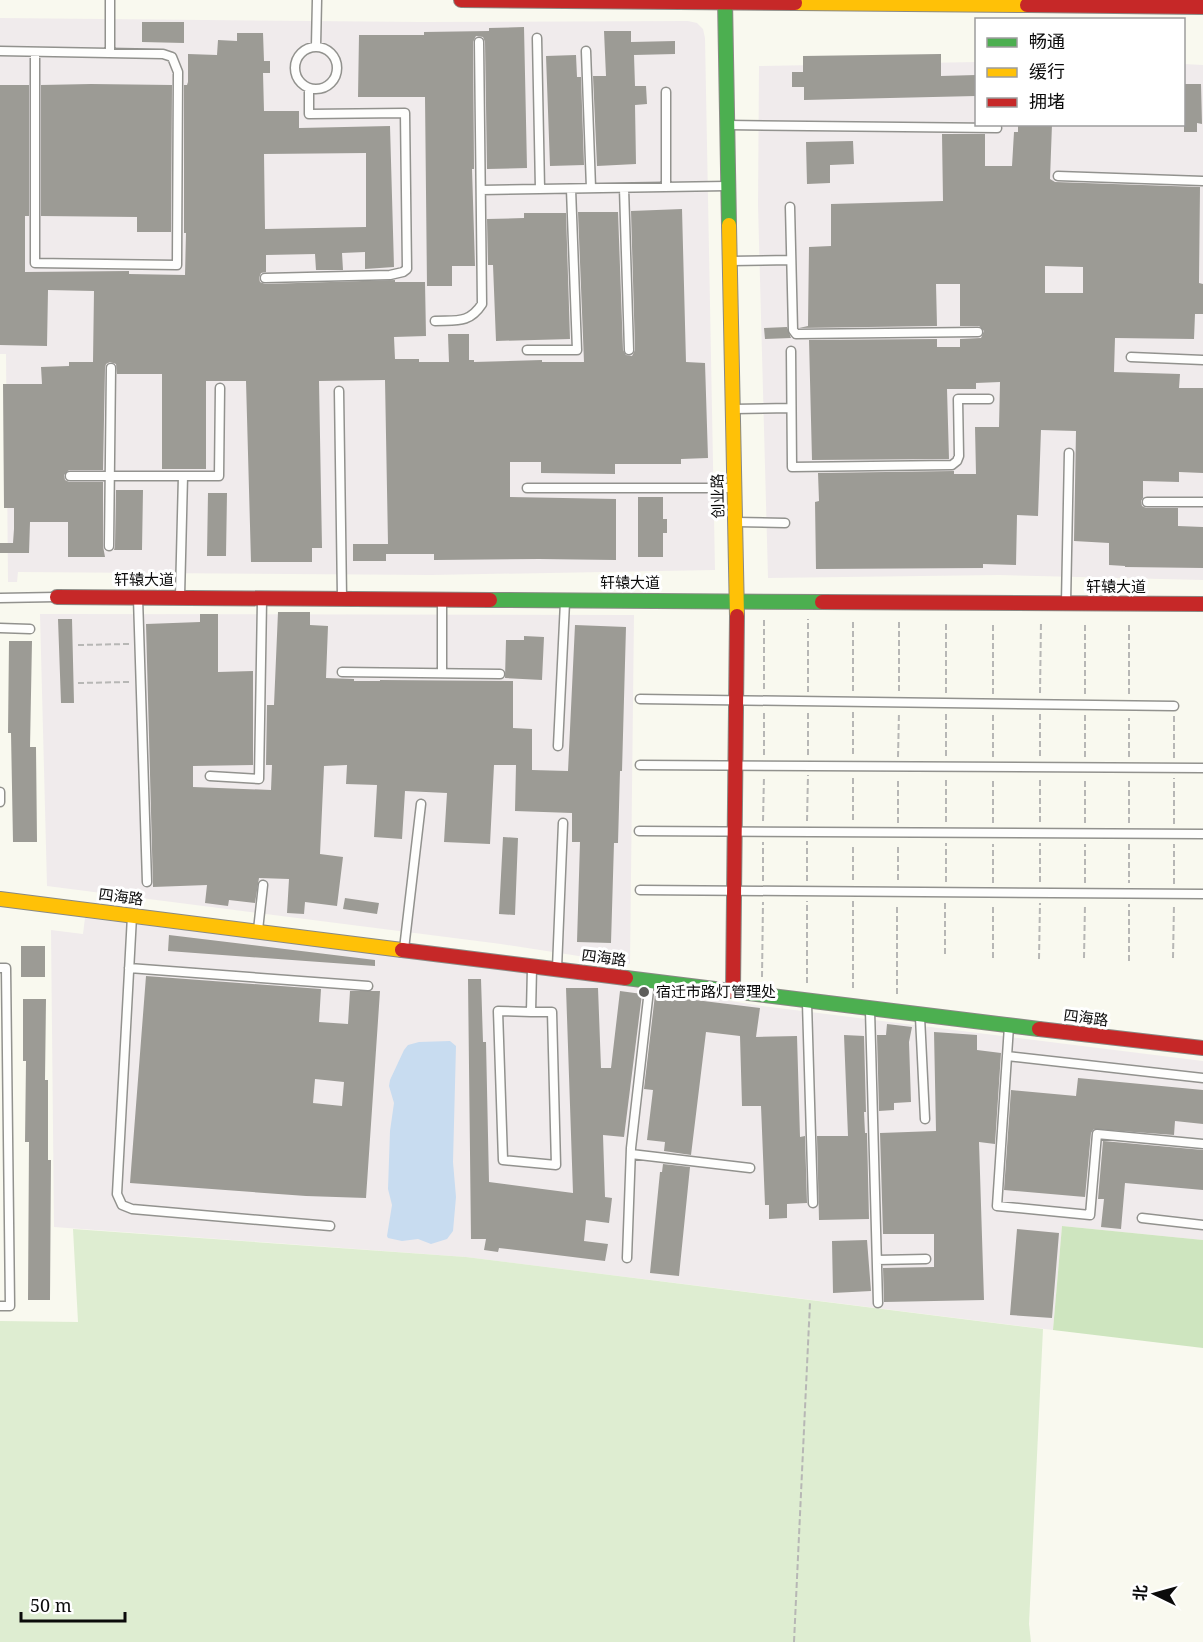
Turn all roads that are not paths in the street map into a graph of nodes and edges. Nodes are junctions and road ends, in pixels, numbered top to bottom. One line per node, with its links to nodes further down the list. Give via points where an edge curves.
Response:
1 (110, 0): 12 (lane)
2 (317, 0): 8 (lane)
3 (461, 0): 4 (street)
4 (725, 1): 5 (street); 15 (street, 创业路)
5 (1203, 7)
6 (537, 38): 23 (lane)
7 (479, 42): 25 (lane)
8 (316, 46): 13 (lane, via 304,50 294,67 298,80); 13 (lane, via 330,52 337,72 329,85)
9 (0, 51): 11 (lane)
10 (586, 51): 21 (lane)
11 (35, 52): 12 (lane); 12 (lane, via 35,263 177,266 176,63 163,54)
12 (110, 53)
13 (309, 88): 29 (lane, via 309,114 405,113 407,269 390,275)
14 (666, 92): 20 (lane)
15 (727, 125): 16 (lane); 19 (street, 创业路)
16 (997, 128)
17 (1058, 176): 18 (lane)
18 (1203, 181)
19 (728, 186): 20 (lane); 28 (street, 创业路)
20 (666, 187): 22 (lane)
21 (591, 188): 22 (lane); 24 (lane)
22 (624, 188): 33 (lane)
23 (540, 189): 24 (lane); 25 (lane)
24 (571, 189): 32 (lane, via 577,350)
25 (481, 190): 30 (lane, via 482,304 468,319)
26 (790, 207): 27 (lane)
27 (791, 260): 28 (lane); 31 (lane, via 796,334)
28 (730, 261): 42 (street, 创业路)
29 (265, 278)
30 (435, 321)
31 (978, 332)
32 (527, 350)
33 (629, 350)
34 (791, 351): 41 (lane)
35 (1131, 357): 36 (lane)
36 (1203, 360)
37 (111, 368): 45 (lane)
38 (220, 388): 46 (lane, via 219,476)
39 (339, 391): 59 (lane)
40 (989, 399): 41 (lane, via 958,399 959,456 952,465 792,467)
41 (791, 408): 42 (lane)
42 (733, 409): 48 (street, 创业路)
43 (1069, 453): 63 (lane)
44 (70, 476): 45 (lane)
45 (110, 476): 46 (lane); 53 (lane)
46 (183, 477): 56 (lane)
47 (527, 488): 48 (lane)
48 (734, 488): 51 (street, 创业路)
49 (1147, 502): 50 (lane)
50 (1203, 502)
51 (735, 522): 52 (lane); 62 (street, 创业路)
52 (785, 523)
53 (109, 546)
54 (138, 596): 55 (street, 轩辕大道); 56 (street, 轩辕大道); 85 (lane)
55 (57, 597): 58 (lane)
56 (180, 597): 57 (street, 轩辕大道)
57 (262, 597): 59 (street, 轩辕大道); 77 (lane, via 259,778)
58 (0, 598)
59 (342, 598): 60 (street, 轩辕大道)
60 (442, 598): 61 (street, 轩辕大道); 68 (lane)
61 (565, 599): 62 (street, 轩辕大道); 73 (lane)
62 (737, 601): 63 (street, 轩辕大道); 71 (street, 创业路)
63 (1066, 603): 64 (street, 轩辕大道)
64 (1203, 604)
65 (0, 628): 66 (lane)
66 (30, 629)
67 (342, 672): 68 (lane)
68 (442, 673): 69 (lane)
69 (500, 674)
70 (640, 699): 71 (lane)
71 (736, 700): 72 (lane); 75 (street, 创业路)
72 (1174, 706)
73 (558, 746)
74 (640, 765): 75 (lane)
75 (735, 766): 76 (lane); 83 (street, 创业路)
76 (1203, 768)
77 (210, 776)
78 (0, 792): 79 (lane)
79 (0, 802)
80 (421, 804): 93 (lane)
81 (563, 823): 96 (lane)
82 (639, 831): 83 (lane)
83 (734, 832): 84 (lane); 88 (street, 创业路)
84 (1203, 834)
85 (147, 882)
86 (263, 885): 92 (lane)
87 (640, 890): 88 (lane)
88 (734, 890): 89 (lane); 100 (street, 创业路)
89 (1203, 894)
90 (0, 899): 91 (street, 四海路)
91 (132, 915): 92 (street, 四海路); 97 (lane)
92 (258, 931): 93 (street, 四海路)
93 (404, 949): 94 (street, 四海路)
94 (532, 965): 96 (street, 四海路); 103 (lane)
95 (0, 968): 113 (lane, via 6,968)
96 (556, 968): 98 (street, 四海路)
97 (129, 969): 99 (lane); 117 (lane, via 117,1194 122,1205)
98 (650, 980): 100 (street, 四海路); 111 (lane)
99 (368, 986)
100 (733, 991): 101 (street, 四海路)
101 (807, 1000): 102 (street, 四海路); 114 (lane)
102 (870, 1008): 104 (street, 四海路); 120 (lane)
103 (531, 1012): 103 (lane, via 552,1012 556,1165 502,1160 498,1011)
104 (920, 1015): 105 (street, 四海路); 109 (lane)
105 (1009, 1026): 106 (street, 四海路); 107 (lane)
106 (1203, 1048)
107 (1007, 1056): 108 (lane); 110 (lane, via 997,1206 1090,1215 1097,1134)
108 (1203, 1078)
109 (925, 1119)
110 (1203, 1144)
111 (631, 1154): 112 (lane); 118 (lane)
112 (750, 1168)
113 (5, 1201): 122 (lane, via 10,1306)
114 (813, 1203)
115 (1142, 1218): 116 (lane)
116 (1203, 1225)
117 (330, 1227)
118 (627, 1258)
119 (926, 1259): 120 (lane)
120 (877, 1260): 121 (lane)
121 (878, 1303)
122 (0, 1306)

